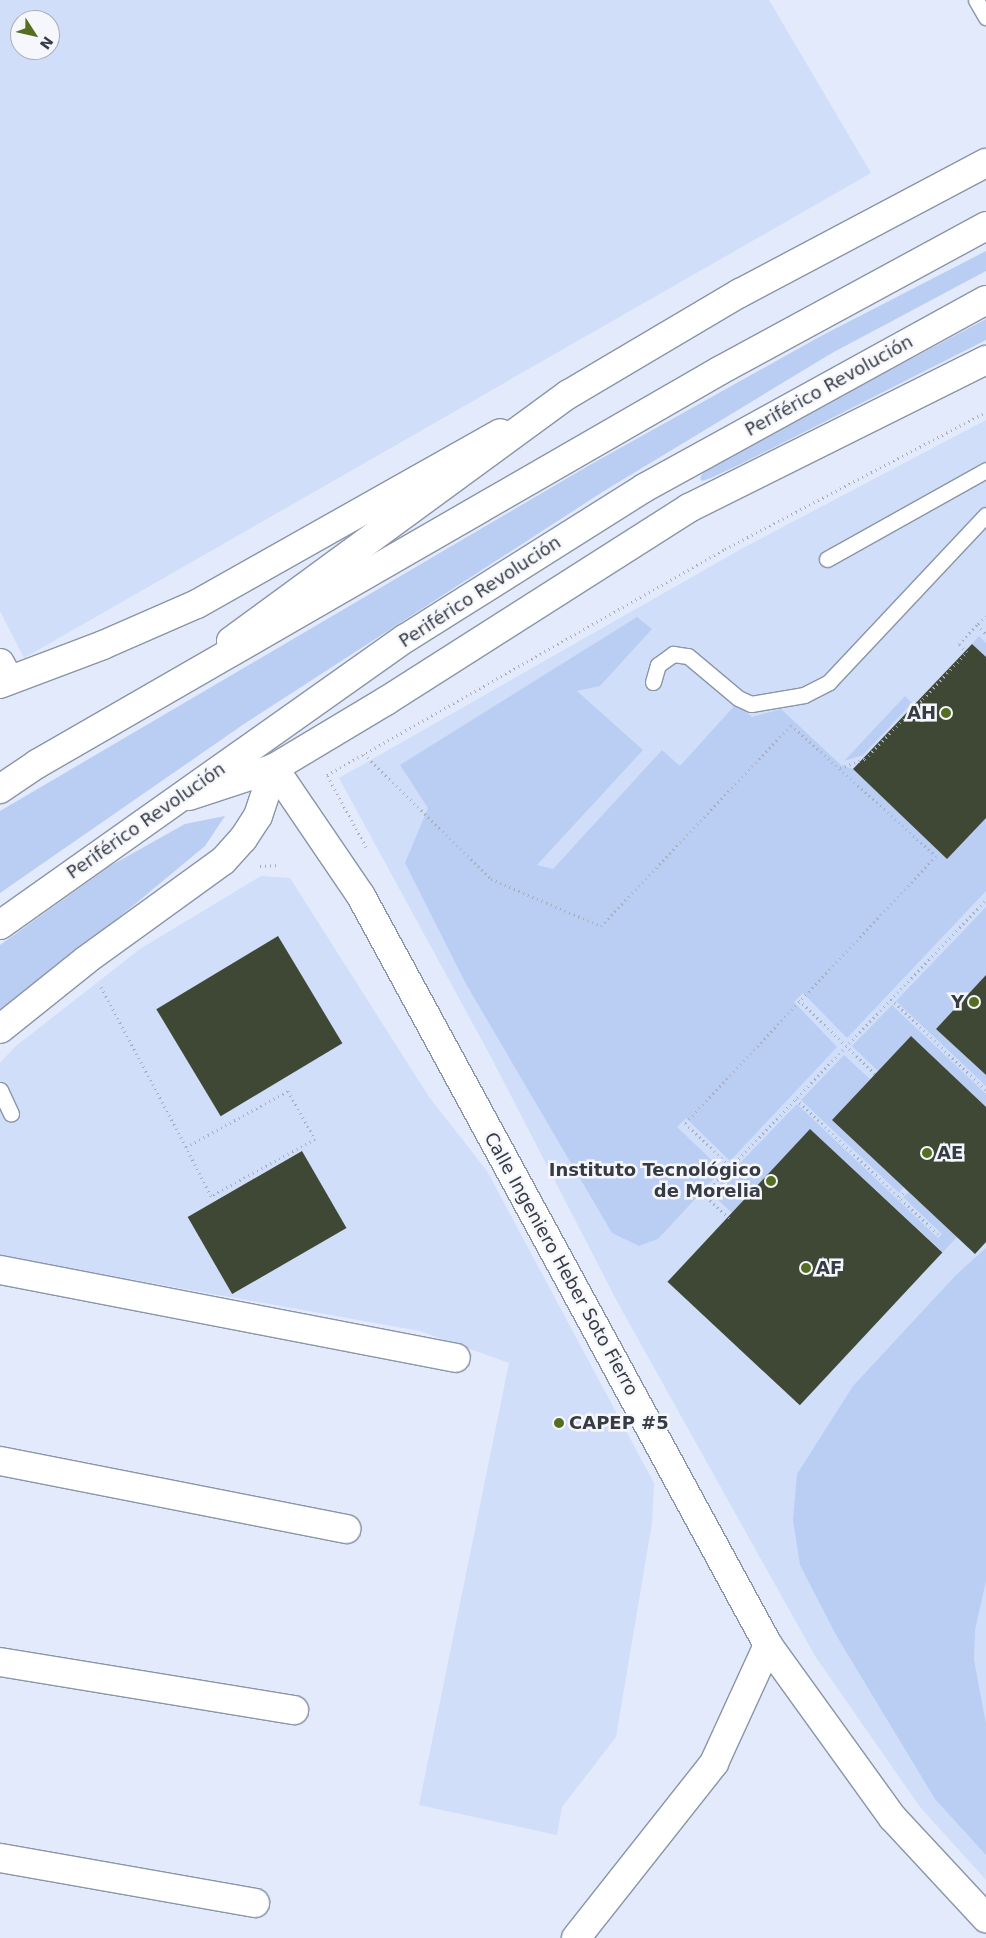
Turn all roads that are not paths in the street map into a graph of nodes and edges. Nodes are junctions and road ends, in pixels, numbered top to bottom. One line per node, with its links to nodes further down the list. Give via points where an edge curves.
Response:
1 (976, 0): 2 (lane)
2 (986, 17)
3 (986, 162): 7 (main road, via 740,294)
4 (986, 226): 13 (main road, via 719,371)
5 (986, 300): 16 (main road, Periférico Revolución, via 644,488 406,638)
6 (986, 360): 14 (main road, via 689,508 386,701)
7 (569, 394): 11 (main road, via 197,604 104,646); 13 (main road)
8 (986, 470): 10 (lane)
9 (986, 515): 12 (lane, via 829,682 804,695 751,704 738,698 688,656 673,654 658,664)
10 (827, 559)
11 (3, 675)
12 (653, 682)
13 (158, 693): 15 (main road)
14 (274, 768): 16 (main road); 18 (main road, via 258,816 223,861 86,960); 25 (main road, Calle Ingeniero Heber Soto Fierro, via 361,896)
15 (0, 789)
16 (178, 799): 17 (main road, Periférico Revolución)
17 (0, 925)
18 (0, 1029)
19 (0, 1090): 20 (lane)
20 (11, 1114)
21 (0, 1270): 22 (main road)
22 (456, 1358)
23 (0, 1461): 24 (main road)
24 (346, 1529)
25 (768, 1645): 30 (main road, Calle Ingeniero Heber Soto Fierro, via 893,1818); 31 (main road, via 714,1763)
26 (0, 1662): 27 (main road)
27 (294, 1710)
28 (0, 1858): 29 (main road)
29 (254, 1903)
30 (986, 1918)
31 (576, 1938)

